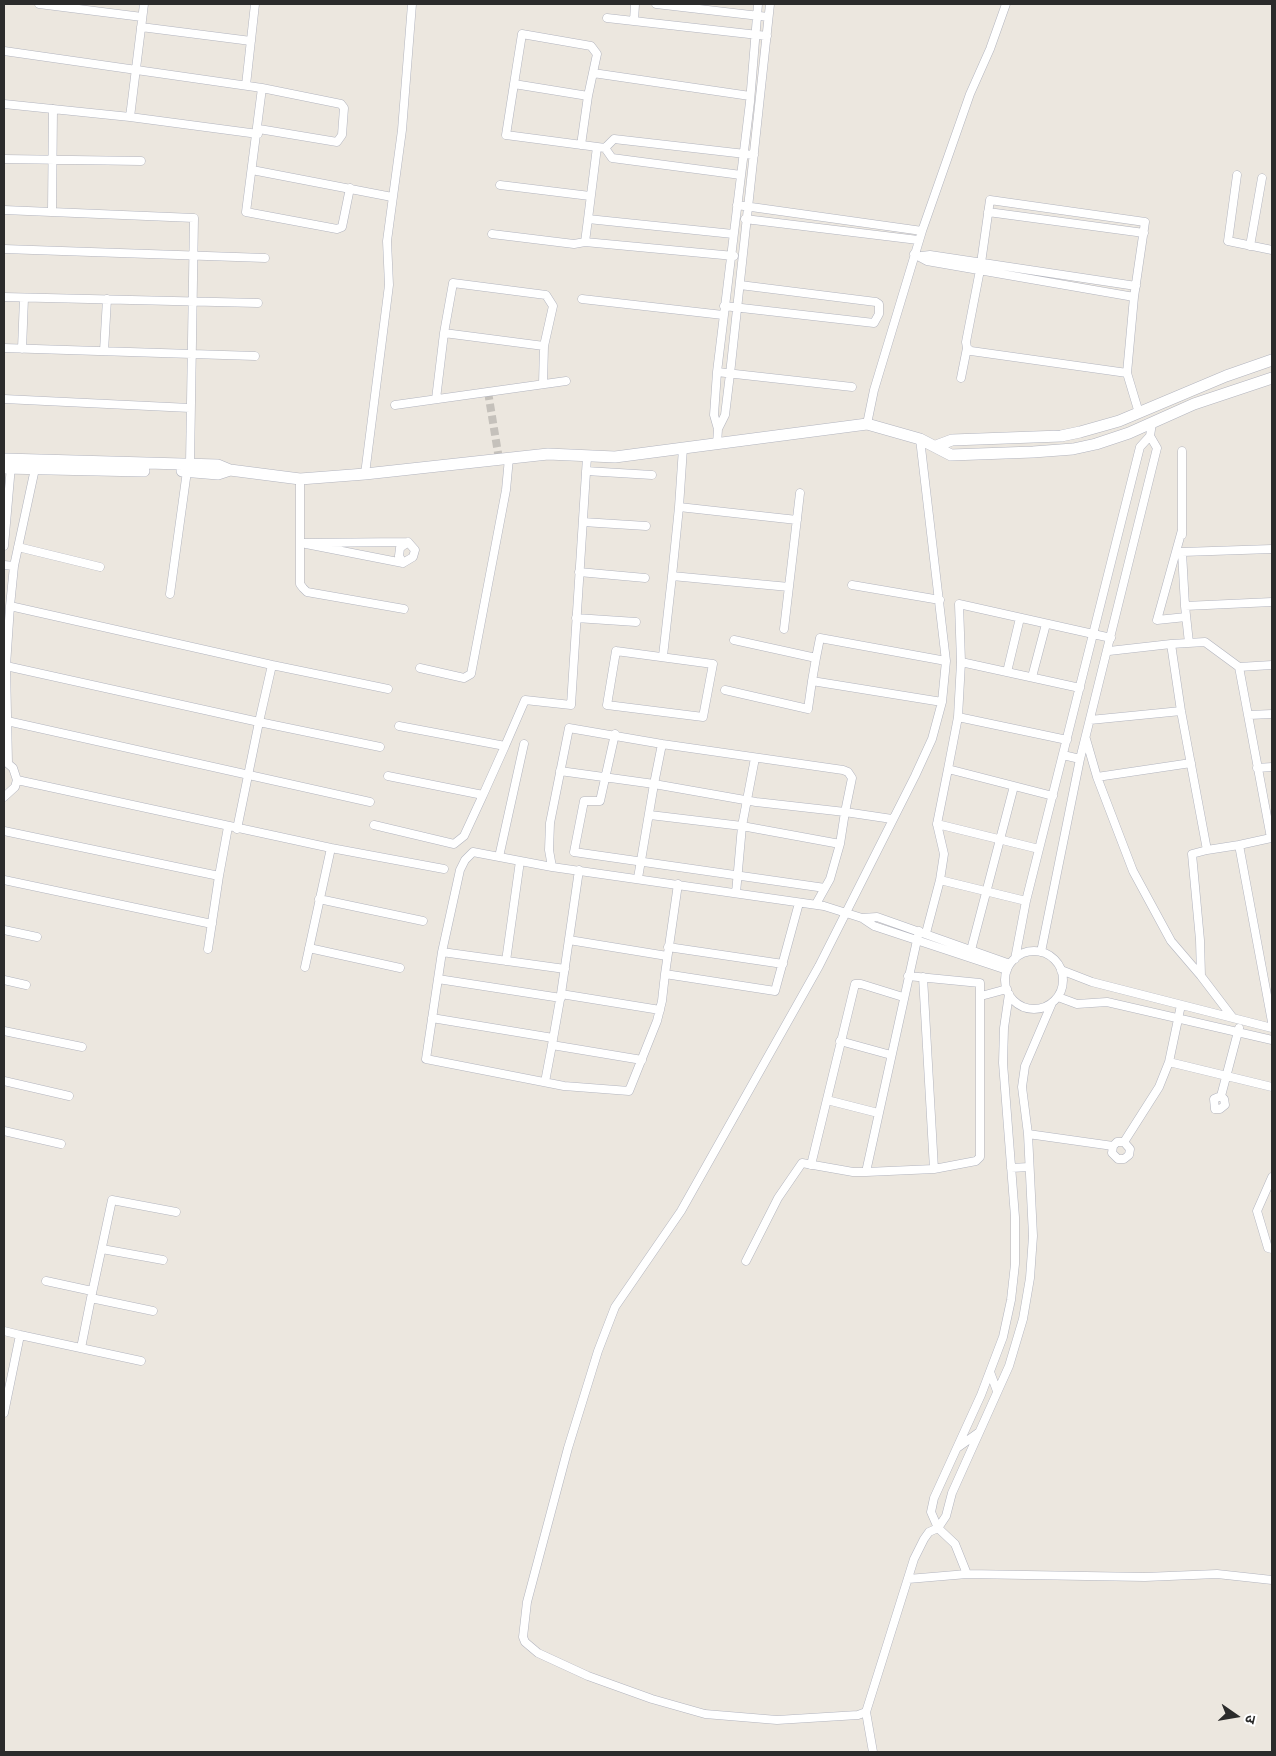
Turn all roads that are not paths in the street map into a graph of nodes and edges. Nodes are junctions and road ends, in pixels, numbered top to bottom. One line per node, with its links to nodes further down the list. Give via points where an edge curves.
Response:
1 (39, 4): 11 (street)
2 (144, 4): 11 (street)
3 (255, 4): 18 (street)
4 (412, 4): 44 (street, via 402,130)
5 (635, 4): 14 (street)
6 (656, 4): 10 (street)
7 (758, 4): 10 (street)
8 (770, 4): 12 (street)
9 (1006, 4): 54 (street)
10 (757, 15): 12 (street); 16 (street)
11 (142, 17): 15 (street)
12 (768, 17): 17 (street)
13 (607, 18): 14 (street)
14 (634, 21): 16 (street)
15 (141, 27): 18 (street); 20 (street)
16 (755, 36): 17 (street); 26 (street)
17 (767, 36): 34 (street)
18 (250, 41): 23 (street)
19 (4, 51): 20 (street)
20 (136, 69): 23 (street); 29 (street)
21 (594, 73): 22 (street, via 597,54 591,46 522,34); 25 (street); 26 (street)
22 (514, 84): 25 (street); 31 (street, via 506,135)
23 (246, 85): 24 (street)
24 (262, 88): 30 (street); 30 (street, via 341,104 344,108 343,126 337,142)
25 (588, 96): 31 (street)
26 (750, 96): 33 (street)
27 (4, 104): 28 (street)
28 (53, 109): 29 (street); 36 (street)
29 (130, 117): 30 (street)
30 (258, 132): 38 (street)
31 (581, 145): 32 (street)
32 (601, 147): 33 (street, via 614,139); 39 (street, via 612,158); 45 (street)
33 (743, 154): 34 (street); 39 (street)
34 (754, 155): 47 (street)
35 (4, 159): 36 (street)
36 (52, 160): 37 (street); 49 (street)
37 (141, 161)
38 (252, 170): 43 (street); 43 (street, via 246,212 337,229 342,227)
39 (741, 175): 46 (street)
40 (1237, 175): 60 (street, via 1228,241)
41 (1262, 178): 60 (street)
42 (500, 185): 45 (street)
43 (350, 188): 44 (street)
44 (392, 196): 118 (street, via 387,241 389,284)
45 (590, 196): 52 (street)
46 (737, 205): 47 (street); 51 (street)
47 (749, 207): 53 (street); 54 (street)
48 (4, 210): 49 (street)
49 (52, 211): 64 (street, via 194,218)
50 (988, 212): 55 (street); 55 (street, via 990,200 1145,222); 68 (street)
51 (735, 218): 53 (street); 57 (street)
52 (588, 219): 57 (street); 59 (street)
53 (748, 220): 58 (street); 66 (street)
54 (922, 230): 58 (street)
55 (1144, 233): 70 (street)
56 (492, 234): 59 (street, via 574,244)
57 (734, 234): 65 (street)
58 (918, 240): 63 (street)
59 (584, 242): 65 (street)
60 (1250, 246): 62 (street)
61 (4, 249): 64 (street)
62 (1272, 250)
63 (918, 255): 68 (street, via 927,261); 104 (street, via 874,390)
64 (192, 256): 67 (street); 76 (street)
65 (731, 256): 66 (street); 78 (street)
66 (743, 257): 69 (street)
67 (265, 258)
68 (980, 266): 70 (street); 72 (street); 84 (street)
69 (740, 286): 79 (street); 79 (street, via 876,302 879,314 874,323)
70 (1136, 286): 72 (street)
71 (4, 297): 73 (street)
72 (1134, 297): 91 (street)
73 (24, 298): 74 (street); 85 (street)
74 (107, 299): 76 (street); 86 (street)
75 (582, 299): 80 (street)
76 (192, 302): 77 (street); 87 (street)
77 (258, 303)
78 (724, 306): 79 (street); 80 (street)
79 (737, 307): 92 (street)
80 (723, 315): 90 (street)
81 (444, 333): 82 (street); 82 (street, via 453,283 546,295 553,306); 98 (street)
82 (544, 346): 96 (street)
83 (4, 348): 85 (street)
84 (967, 348): 91 (street); 93 (street)
85 (22, 349): 86 (street)
86 (104, 351): 87 (street)
87 (192, 354): 88 (street); 101 (street)
88 (256, 356)
89 (1272, 360): 102 (street)
90 (717, 372): 92 (street); 105 (street, via 714,415)
91 (1127, 373): 102 (street)
92 (730, 374): 97 (street); 105 (street, via 725,415)
93 (961, 378)
94 (1272, 378): 103 (street)
95 (566, 381): 96 (street)
96 (542, 384): 98 (street)
97 (852, 387)
98 (436, 399): 100 (street)
99 (4, 400): 101 (street)
100 (394, 405)
101 (190, 408): 116 (street)
102 (1139, 413): 109 (street, via 1061,436 952,440)
103 (1152, 423): 106 (street); 109 (street, via 1073,449 952,455)
104 (867, 424): 107 (street); 108 (street)
105 (718, 429): 108 (street)
106 (1150, 436): 152 (street, via 1140,446); 153 (street, via 1157,448)
107 (920, 439): 109 (street); 141 (street)
108 (717, 444): 110 (street)
109 (936, 446)
110 (683, 448): 112 (street, via 615,457); 122 (street)
111 (1182, 451): 126 (street)
112 (587, 457): 113 (street, via 548,454); 117 (street)
113 (509, 458): 118 (street); 166 (street, via 506,490 471,674 464,678)
114 (8, 464): 115 (street); 128 (street)
115 (36, 464): 116 (street); 129 (street)
116 (188, 468): 120 (street, via 218,465 230,470); 140 (street)
117 (586, 472): 119 (street); 124 (street)
118 (365, 474): 120 (street)
119 (652, 475)
120 (300, 479): 127 (street)
121 (800, 493): 123 (street)
122 (679, 507): 123 (street); 136 (street)
123 (797, 520): 139 (street)
124 (583, 522): 125 (street); 135 (street)
125 (646, 526)
126 (1182, 530): 131 (street); 146 (street, via 1157,620)
127 (301, 543): 127 (street, via 408,542 400,548 399,556 403,563); 145 (street, via 300,584 307,592)
128 (4, 546)
129 (18, 547): 133 (street); 134 (street)
130 (1272, 549): 131 (street)
131 (1182, 552): 144 (street)
132 (4, 564): 133 (street)
133 (14, 566): 143 (street)
134 (100, 567)
135 (579, 572): 137 (street); 147 (street)
136 (672, 576): 139 (street); 158 (street)
137 (645, 578)
138 (852, 585): 141 (street)
139 (789, 587): 151 (street)
140 (170, 594)
141 (940, 600): 160 (street)
142 (1272, 602): 144 (street)
143 (10, 606): 162 (street); 164 (street)
144 (1185, 606): 146 (street)
145 (404, 609)
146 (1186, 617): 155 (street)
147 (576, 618): 149 (street); 187 (street, via 571,706 525,700)
148 (1020, 618): 150 (street); 161 (street, via 959,604); 167 (street)
149 (636, 622)
150 (1046, 624): 152 (street); 168 (street)
151 (784, 629)
152 (1095, 635): 153 (street); 170 (street)
153 (1112, 638): 157 (street)
154 (734, 640): 159 (street)
155 (1189, 643): 156 (street); 165 (street, via 1205,642)
156 (1171, 644): 157 (street); 174 (street)
157 (1108, 651): 178 (street)
158 (663, 656): 158 (street, via 713,664 703,717 607,705 616,651)
159 (816, 658): 160 (street, via 820,638); 169 (street)
160 (946, 661): 173 (street)
161 (961, 662): 167 (street); 177 (street)
162 (272, 665): 171 (street); 180 (street)
163 (1272, 665): 165 (street)
164 (6, 666): 179 (street); 180 (street)
165 (1239, 667): 176 (street)
166 (420, 668)
167 (1007, 672): 168 (street)
168 (1032, 678): 170 (street)
169 (812, 682): 172 (street, via 808,709); 173 (street)
170 (1080, 688): 184 (street)
171 (388, 689)
172 (725, 690)
173 (942, 702): 213 (street, via 932,739)
174 (1181, 711): 178 (street); 193 (street)
175 (1272, 714): 176 (street)
176 (1249, 715): 195 (street)
177 (958, 717): 184 (street); 196 (street)
178 (1090, 720): 183 (street)
179 (7, 721): 192 (street); 198 (street)
180 (259, 722): 188 (street); 198 (street)
181 (399, 726): 187 (street)
182 (615, 734): 186 (street); 197 (street, via 569,728); 200 (street)
183 (1086, 739): 191 (street); 201 (street)
184 (1067, 740): 189 (street)
185 (524, 744): 228 (street)
186 (662, 744): 190 (street); 203 (street)
187 (505, 746): 205 (street)
188 (380, 747)
189 (1063, 755): 191 (street); 206 (street)
190 (755, 758): 208 (street); 210 (street, via 848,772 852,778)
191 (1080, 759): 261 (street)
192 (6, 762): 202 (street, via 13,768)
193 (1191, 763): 201 (street); 226 (street)
194 (1272, 767): 195 (street)
195 (1257, 768): 212 (street)
196 (948, 769): 204 (street); 214 (street)
197 (560, 771): 200 (street); 231 (street, via 550,823)
198 (248, 775): 209 (street); 218 (street)
199 (388, 776): 205 (street)
200 (605, 776): 203 (street); 227 (street, via 600,801 584,802 581,807)
201 (1097, 777): 272 (street, via 1133,872 1171,941)
202 (17, 780): 207 (street, via 15,787); 216 (street)
203 (654, 784): 208 (street); 211 (street)
204 (1014, 786): 206 (street); 221 (street)
205 (483, 795): 215 (street, via 464,836 454,844)
206 (1053, 796): 225 (street)
207 (4, 797)
208 (748, 800): 210 (street); 217 (street)
209 (370, 802)
210 (845, 812): 213 (street); 222 (street)
211 (650, 815): 217 (street); 230 (street)
212 (1269, 817): 220 (street)
213 (892, 819): 247 (street)
214 (937, 824): 221 (street); 238 (street, via 944,854)
215 (374, 825)
216 (228, 826): 218 (street); 234 (street)
217 (742, 826): 222 (street); 235 (street)
218 (238, 829): 224 (street)
219 (4, 831): 234 (street)
220 (1272, 838): 223 (street)
221 (1000, 840): 225 (street); 241 (street)
222 (840, 844): 240 (street)
223 (1239, 845): 226 (street); 288 (street)
224 (331, 848): 232 (street); 243 (street)
225 (1039, 849): 244 (street)
226 (1207, 850): 272 (street, via 1192,854)
227 (574, 852): 230 (street); 233 (street)
228 (499, 857): 229 (street); 260 (street, via 473,852 465,860)
229 (520, 861): 231 (street); 263 (street)
230 (642, 861): 235 (street); 236 (street)
231 (552, 867): 233 (street)
232 (444, 869)
233 (577, 870): 236 (street); 255 (street)
234 (219, 876): 250 (street)
235 (738, 877): 240 (street); 242 (street)
236 (638, 878): 239 (street)
237 (4, 880): 250 (street)
238 (940, 880): 241 (street); 252 (street)
239 (678, 884): 242 (street); 256 (street)
240 (825, 888): 246 (street)
241 (986, 892): 244 (street); 259 (street)
242 (736, 893): 245 (street)
243 (319, 899): 249 (street); 257 (street)
244 (1026, 901): 265 (street)
245 (799, 903): 246 (street); 264 (street)
246 (816, 904): 247 (street)
247 (847, 912): 248 (street); 342 (street, via 681,1211 615,1307 568,1448 527,1602 523,1637 538,1653 588,1676 705,1714 777,1720)
248 (862, 918): 252 (street, via 878,917); 254 (street, via 874,926)
249 (423, 920)
250 (212, 924): 258 (street)
251 (4, 930): 253 (street)
252 (922, 932): 254 (street); 259 (street)
253 (37, 937)
254 (916, 939): 265 (street); 271 (street)
255 (569, 940): 262 (street); 268 (street)
256 (668, 947): 262 (street); 264 (street)
257 (309, 948): 266 (street); 267 (street)
258 (208, 949)
259 (971, 950): 265 (street)
260 (442, 952): 263 (street); 274 (street)
261 (1041, 952): 265 (street, via 1032,951); 269 (street, via 1050,956)
262 (667, 956): 270 (street)
263 (506, 961): 268 (street)
264 (782, 964): 270 (street, via 775,991)
265 (1011, 965): 277 (street)
266 (305, 967)
267 (400, 968)
268 (565, 969): 278 (street)
269 (1061, 970): 281 (street, via 1063,980); 283 (street, via 1092,982)
270 (665, 974): 284 (street)
271 (908, 976): 273 (street); 280 (street)
272 (1201, 976): 287 (street)
273 (922, 977): 279 (street, via 980,983); 315 (street)
274 (438, 979): 278 (street); 286 (street)
275 (4, 980): 276 (street)
276 (26, 985)
277 (1008, 992): 279 (street); 282 (street, via 1019,1004 1033,1009); 314 (street, via 1003,1063)
278 (561, 996): 284 (street); 293 (street)
279 (981, 996): 315 (street, via 980,1157 976,1161)
280 (903, 997): 294 (street, via 855,984); 296 (street)
281 (1058, 997): 282 (street); 285 (street, via 1070,1003 1107,1002)
282 (1052, 1003): 308 (street, via 1025,1066 1022,1087)
283 (1181, 1006): 285 (street); 287 (street)
284 (660, 1010): 297 (street)
285 (1178, 1017): 291 (street); 298 (street)
286 (432, 1018): 293 (street); 301 (street, via 426,1059)
287 (1237, 1020): 289 (street); 291 (street)
288 (1272, 1022)
289 (1272, 1028)
290 (4, 1031): 295 (street)
291 (1238, 1031): 292 (street); 299 (street)
292 (1272, 1040)
293 (553, 1041): 297 (street); 301 (street)
294 (840, 1041): 296 (street); 305 (street)
295 (82, 1047)
296 (891, 1055): 306 (street)
297 (642, 1060): 301 (street, via 628,1091)
298 (1169, 1062): 299 (street); 309 (street, via 1159,1087)
299 (1225, 1076): 302 (street); 304 (street)
300 (4, 1081): 303 (street)
301 (545, 1082)
302 (1272, 1087)
303 (69, 1096)
304 (1221, 1096)
305 (826, 1100): 306 (street); 312 (street)
306 (878, 1113): 316 (street)
307 (4, 1131): 310 (street)
308 (1028, 1134): 311 (street); 313 (street)
309 (1124, 1142): 311 (street); 311 (street, via 1130,1149 1124,1159 1113,1156)
310 (61, 1144)
311 (1112, 1146)
312 (812, 1165): 316 (street); 322 (street, via 802,1164 783,1191)
313 (1030, 1167): 314 (street); 331 (street, via 1033,1236 1030,1278 1018,1338)
314 (1011, 1168): 330 (street, via 1015,1227 1011,1300 1003,1337)
315 (934, 1169): 316 (street)
316 (866, 1172)
317 (1272, 1177): 320 (street, via 1257,1211 1268,1248)
318 (176, 1212): 319 (street, via 112,1200)
319 (102, 1249): 321 (street); 324 (street)
320 (1272, 1249)
321 (163, 1260)
322 (746, 1261)
323 (46, 1281): 324 (street)
324 (92, 1295): 325 (street); 328 (street)
325 (153, 1311)
326 (4, 1331): 327 (street)
327 (20, 1335): 328 (street); 332 (street)
328 (81, 1348): 329 (street)
329 (141, 1361)
330 (990, 1372): 331 (street); 333 (street)
331 (998, 1391): 335 (street)
332 (6, 1392): 334 (street)
333 (975, 1409): 335 (street); 337 (street)
334 (4, 1413)
335 (986, 1414): 336 (street)
336 (978, 1433): 337 (street); 338 (street, via 952,1493 946,1516)
337 (956, 1449): 338 (street, via 933,1503 932,1512)
338 (938, 1528): 339 (street, via 955,1544); 340 (street, via 924,1539)
339 (967, 1574): 340 (street); 341 (street, via 1145,1577 1217,1574)
340 (908, 1579): 342 (street)
341 (1272, 1580)
342 (866, 1712): 343 (street)
343 (874, 1752)

